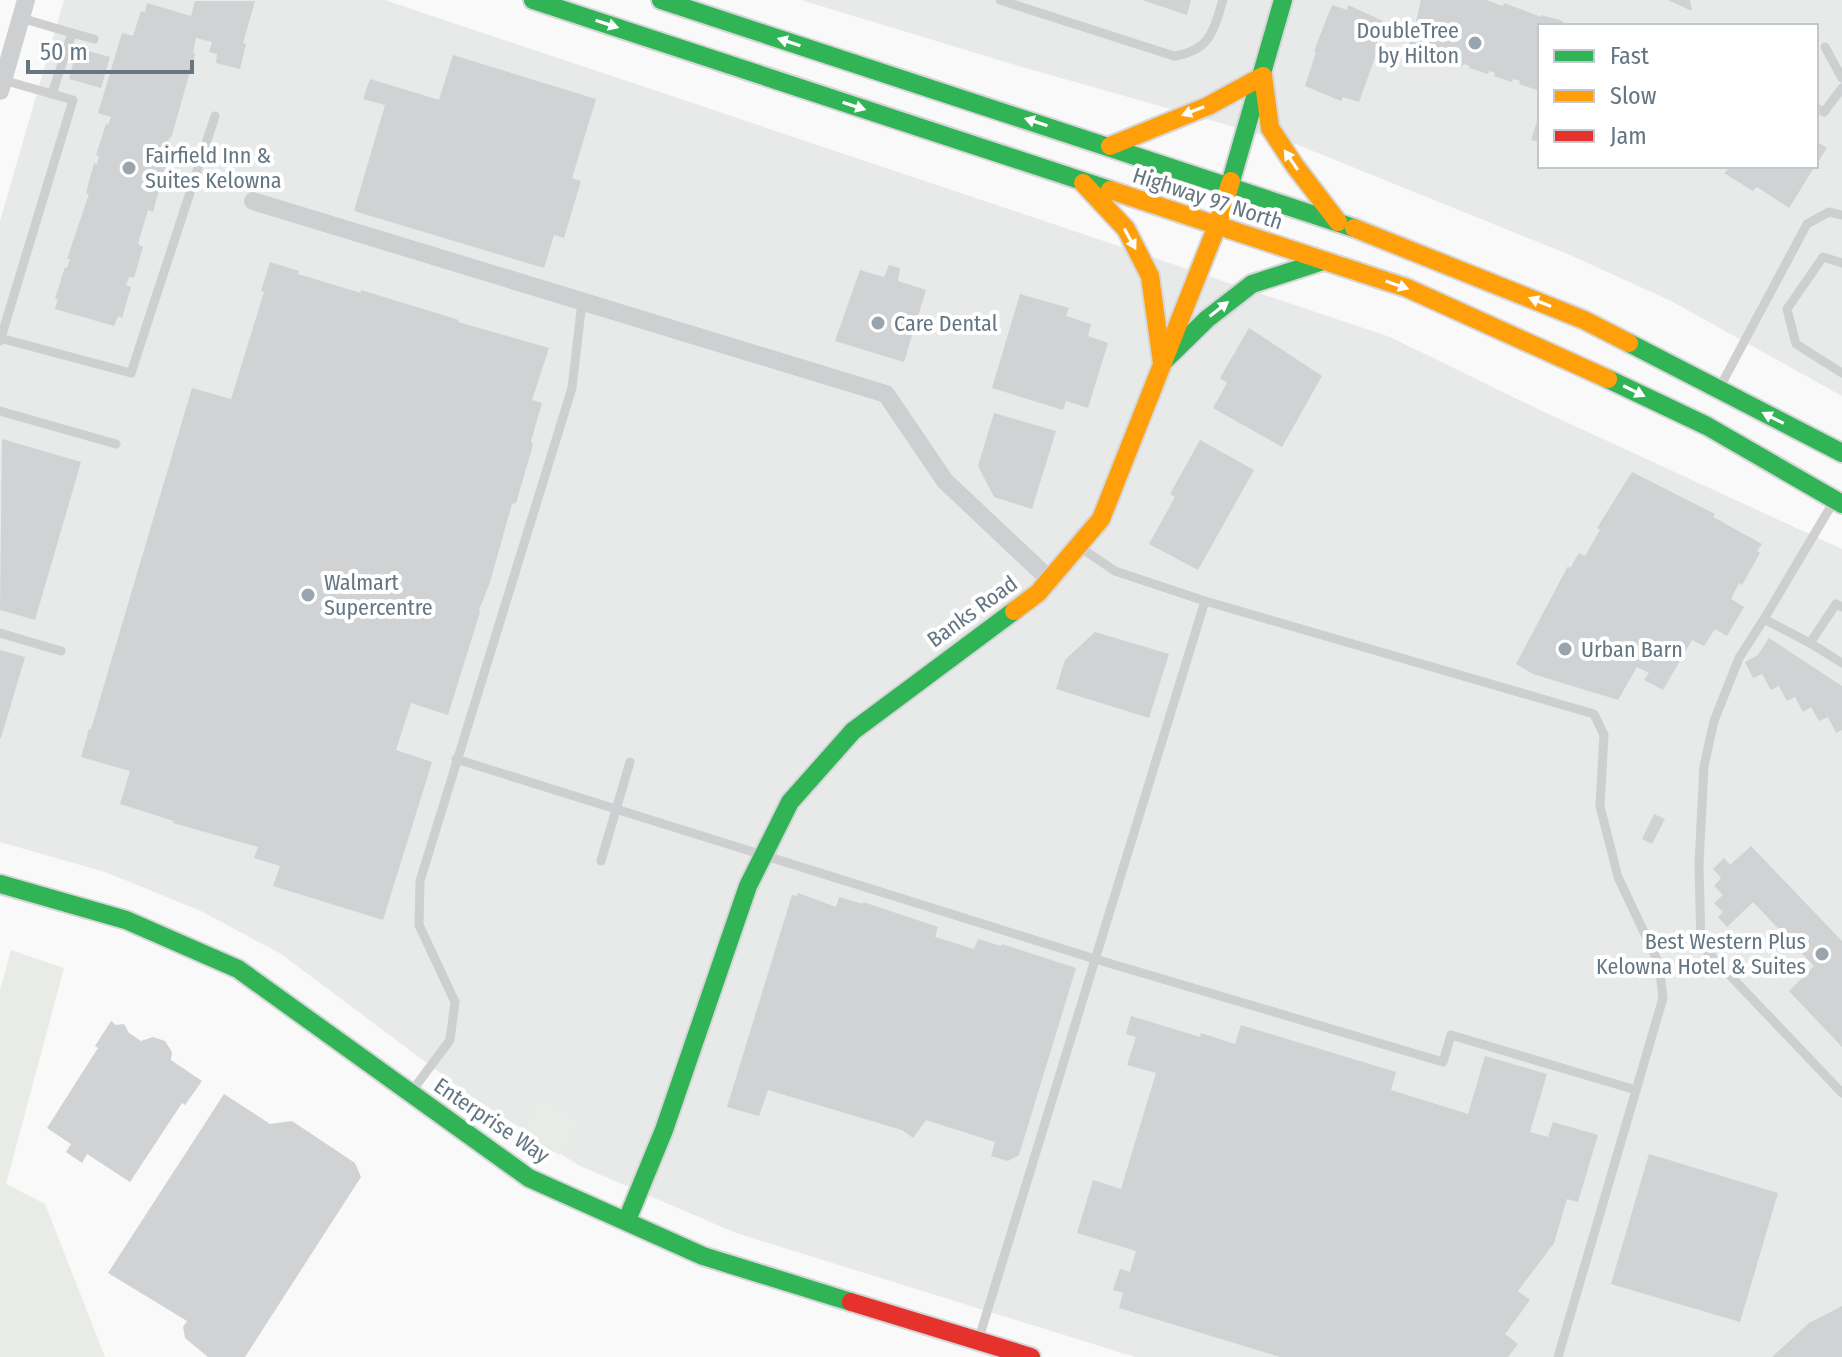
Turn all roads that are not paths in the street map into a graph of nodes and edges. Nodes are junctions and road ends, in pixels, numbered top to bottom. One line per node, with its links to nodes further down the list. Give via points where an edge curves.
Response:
1 (533, 0): 18 (main road, Highway 97 North, one-way to 18)
2 (661, 0): 17 (main road, Highway 97 North, one-way to 2)
3 (1000, 0): 4 (lane, via 1174,56 1208,40)
4 (1223, 0)
5 (1283, 0): 10 (main road, Banks Road)
6 (24, 9): 7 (lane); 12 (street)
7 (72, 33): 8 (lane); 14 (lane)
8 (94, 39)
9 (1825, 47): 11 (lane)
10 (1263, 76): 17 (main road, one-way to 17, via 1208,106); 19 (main road, Banks Road); 22 (main road, one-way to 10, via 1270,128)
11 (1842, 78)
12 (2, 86): 14 (lane)
13 (1842, 88): 15 (lane, via 1824,112)
14 (52, 94): 27 (lane, via 73,100)
15 (1818, 109)
16 (215, 116): 27 (lane, via 131,373)
17 (1110, 146): 19 (main road, Highway 97 North)
18 (1080, 180): 23 (main road, Highway 97 North); 28 (main road, one-way to 28, via 1126,229 1150,276)
19 (1229, 186): 22 (main road, Highway 97 North); 23 (main road, Banks Road)
20 (253, 201): 26 (street)
21 (1842, 215): 30 (lane, via 1829,212 1807,224)
22 (1338, 222): 30 (main road, Highway 97 North, one-way to 22, via 1584,320)
23 (1217, 226): 24 (main road, Highway 97 North); 28 (main road, Banks Road)
24 (1323, 261): 28 (main road, one-way to 24, via 1252,284); 34 (main road, Highway 97 North, one-way to 34, via 1407,288 1586,368 1707,426)
25 (1842, 263): 29 (lane, via 1823,257 1787,309 1796,344)
26 (582, 302): 36 (street, via 886,394 945,481); 44 (lane, via 572,388)
27 (0, 340)
28 (1162, 363): 35 (main road, Banks Road, via 1101,519)
29 (1842, 373)
30 (1718, 390): 33 (main road, Highway 97 North, one-way to 30)
31 (0, 411): 32 (lane)
32 (116, 444)
33 (1842, 453)
34 (1838, 502): 39 (lane)
35 (1078, 546): 36 (main road, Banks Road); 37 (lane, via 1115,571)
36 (1049, 579): 47 (main road, Banks Road, via 1038,593 853,731 790,802)
37 (1205, 601): 50 (lane); 51 (lane, via 1594,714 1604,735 1600,806 1618,877 1659,964 1663,998)
38 (1842, 607): 41 (lane, via 1836,604)
39 (1764, 619): 41 (lane); 52 (lane, via 1739,658 1714,721 1704,766 1701,945)
40 (0, 633): 42 (lane)
41 (1810, 643): 43 (lane)
42 (61, 651)
43 (1842, 663)
44 (456, 759): 46 (lane); 53 (lane, via 420,881 419,925 455,1002 450,1040)
45 (630, 762): 46 (lane)
46 (617, 809): 47 (lane); 48 (lane)
47 (761, 855): 50 (lane); 54 (main road, Banks Road)
48 (601, 861)
49 (0, 884): 53 (main road, Enterprise Way, via 126,920 238,969)
50 (1095, 959): 51 (lane, via 1443,1062 1451,1035); 55 (lane)
51 (1636, 1090): 57 (lane)
52 (1842, 1093)
53 (410, 1094): 54 (main road, Enterprise Way, via 529,1178)
54 (627, 1220): 55 (main road, Enterprise Way, via 703,1256)
55 (978, 1341): 56 (main road, Enterprise Way)
56 (1031, 1357)
57 (1558, 1357)

